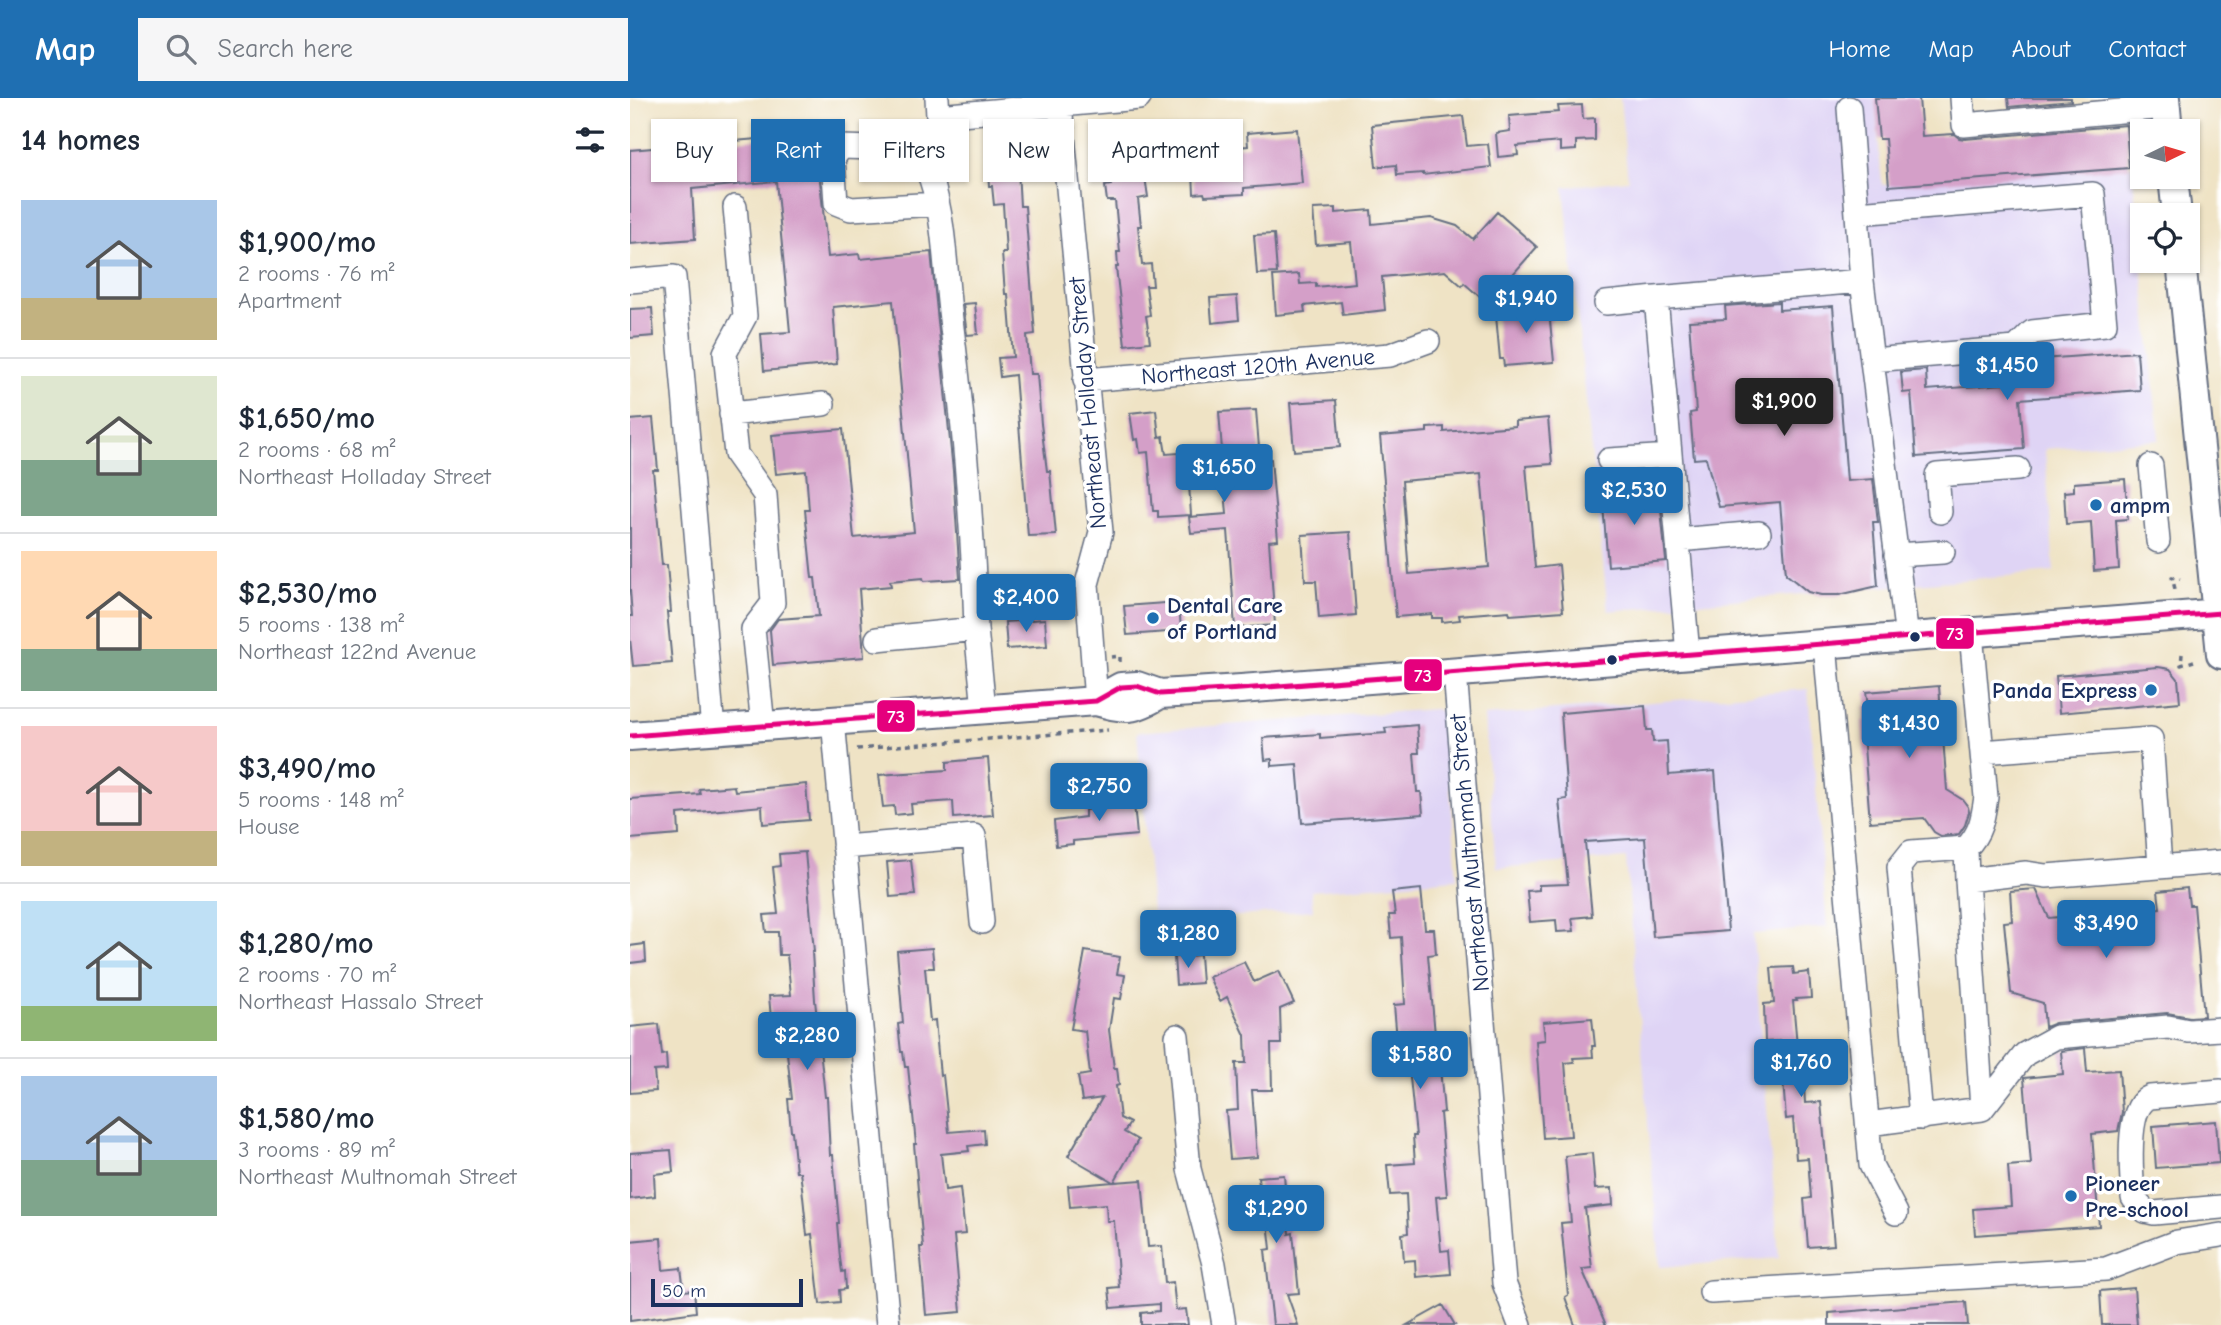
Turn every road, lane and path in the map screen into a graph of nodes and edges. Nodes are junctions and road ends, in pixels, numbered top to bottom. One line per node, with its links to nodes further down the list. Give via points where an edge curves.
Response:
1 (1139, 98): 3 (street)
2 (1962, 98): 6 (street, via 1964,125)
3 (1060, 105): 4 (street); 17 (street, Northeast Holladay Street)
4 (937, 107)
5 (1849, 108): 9 (street)
6 (2166, 112)
7 (937, 204): 7 (street, via 851,209 836,203 833,159 841,147 911,149 923,161); 33 (street, via 959,386)
8 (735, 207): 19 (street, via 745,316 724,353)
9 (1857, 214): 12 (street); 16 (street, via 2094,194 2105,324 2032,332 2017,348)
10 (2182, 273): 32 (main road)
11 (630, 281): 47 (street, via 674,276)
12 (1862, 281): 13 (street); 16 (street)
13 (1656, 298): 14 (street); 20 (street)
14 (1606, 303)
15 (1428, 341): 17 (street, Northeast 120th Avenue, via 1390,355)
16 (1872, 360): 29 (street)
17 (1085, 380): 43 (street, Northeast Holladay Street, via 1101,532 1087,584)
18 (823, 404): 19 (street)
19 (731, 414): 46 (street, via 736,454 765,495 773,603 753,629)
20 (1670, 456): 21 (street); 26 (street)
21 (1609, 460)
22 (2151, 466): 27 (street)
23 (2018, 469): 24 (street, via 1937,474)
24 (1940, 512)
25 (1759, 533): 26 (street)
26 (1678, 540): 38 (street)
27 (2158, 541)
28 (1943, 552): 29 (street)
29 (1896, 555): 35 (street)
30 (2180, 579): 31 (path, via 2172,577)
31 (2175, 589)
32 (2219, 613): 34 (main road); 40 (main road)
33 (976, 629): 36 (street); 44 (street)
34 (1971, 632): 35 (main road); 51 (street)
35 (1907, 638): 37 (main road)
36 (877, 639)
37 (1825, 644): 38 (main road); 63 (street)
38 (1688, 654): 42 (main road)
39 (2182, 654): 41 (path, via 2181,665)
40 (2221, 654)
41 (2193, 661)
42 (1455, 672): 43 (main road, via 1160,694 1137,686 1121,687); 70 (street, Northeast Multnomah Street, via 1504,1283)
43 (1097, 701): 44 (main road)
44 (984, 709): 45 (main road)
45 (833, 720): 46 (main road); 50 (street)
46 (763, 726): 47 (main road)
47 (713, 730): 49 (main road)
48 (1114, 730): 50 (path)
49 (630, 736)
50 (835, 751): 52 (street)
51 (1982, 752): 53 (street, via 1986,797 1982,824); 55 (street, via 2151,739)
52 (844, 847): 57 (street, via 974,836); 68 (street)
53 (1966, 848): 56 (street); 62 (street, via 1911,852 1899,867)
54 (2221, 862): 55 (street)
55 (2160, 866): 56 (street)
56 (1967, 880): 61 (street)
57 (982, 922)
58 (2221, 1029): 61 (street, via 2168,1027 2056,1037 2025,1054)
59 (1177, 1036): 69 (street, via 1189,1169 1214,1264)
60 (2221, 1091): 64 (street, via 2143,1099 2131,1141 2133,1198 2145,1211)
61 (1982, 1109): 62 (street)
62 (1921, 1118): 63 (street)
63 (1868, 1124): 65 (street, via 1871,1165)
64 (2221, 1207)
65 (1896, 1213)
66 (2221, 1235): 67 (street, via 2177,1242 2106,1269)
67 (1712, 1292)
68 (888, 1325)
69 (1224, 1325)
70 (1520, 1325)

